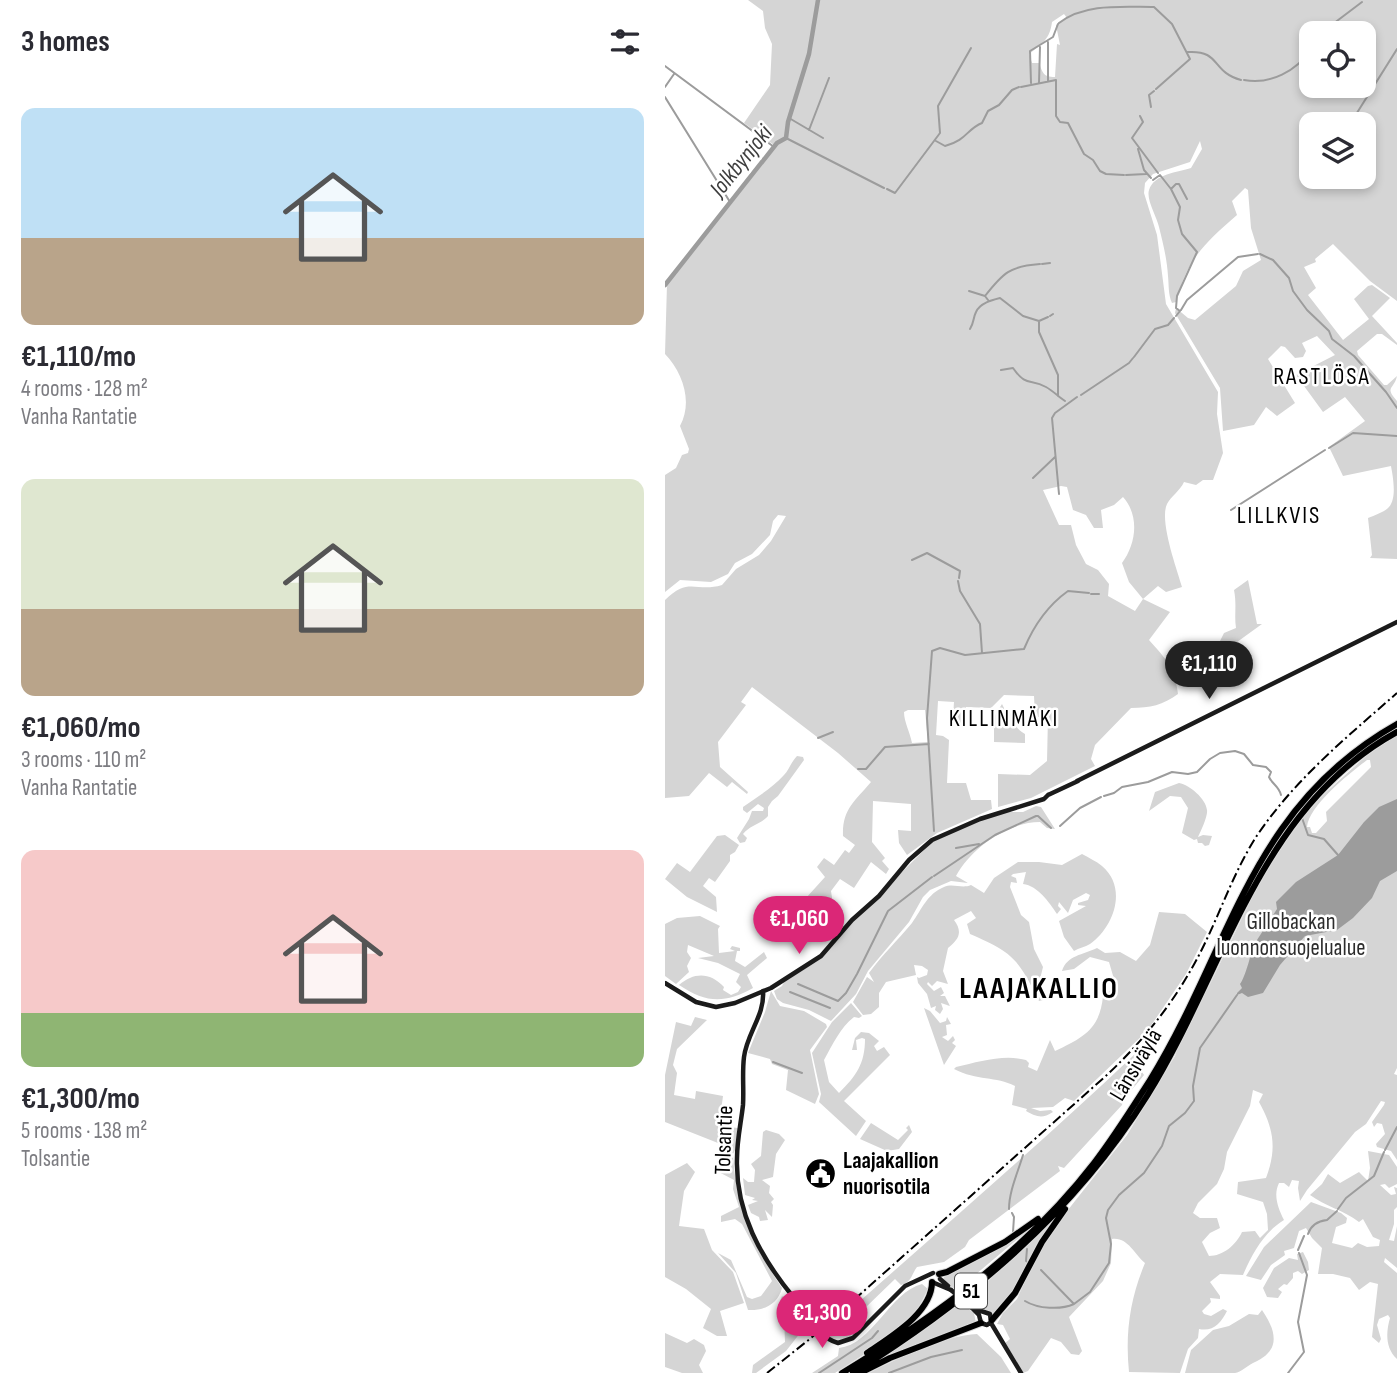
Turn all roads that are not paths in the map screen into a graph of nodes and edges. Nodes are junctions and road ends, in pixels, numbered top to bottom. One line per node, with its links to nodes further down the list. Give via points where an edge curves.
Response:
1 (1397, 622): 5 (main road, via 1039,800 929,842 821,956)
2 (1397, 724): 7 (highway, Länsiväylä / 51, via 1330,774 1274,838 1244,888 1151,1077 1093,1163)
3 (1397, 732): 6 (highway, Länsiväylä / 51, via 1341,772 1279,842 1251,889 1157,1081)
4 (665, 983): 5 (main road, via 689,1000 711,1006 735,1003)
5 (763, 991): 9 (main road, Tolsantie, via 763,1004 744,1058 737,1159 745,1217 762,1256 833,1342 849,1340 903,1288)
6 (1076, 1192): 12 (highway, via 1015,1293); 14 (highway, Länsiväylä / 51, via 964,1297)
7 (1059, 1203): 8 (highway, via 1005,1242); 13 (highway, Länsiväylä / 51, via 960,1293)
8 (938, 1275): 9 (main road, Tolsantie); 10 (main road); 10 (main road); 11 (main road)
9 (920, 1279): 10 (main road)
10 (933, 1282): 11 (main road); 13 (highway, via 929,1298 914,1317)
11 (951, 1290): 12 (main road, bridge)
12 (986, 1320): 15 (highway); 16 (main road)
13 (842, 1373)
14 (853, 1373)
15 (860, 1373)
16 (1021, 1373)

